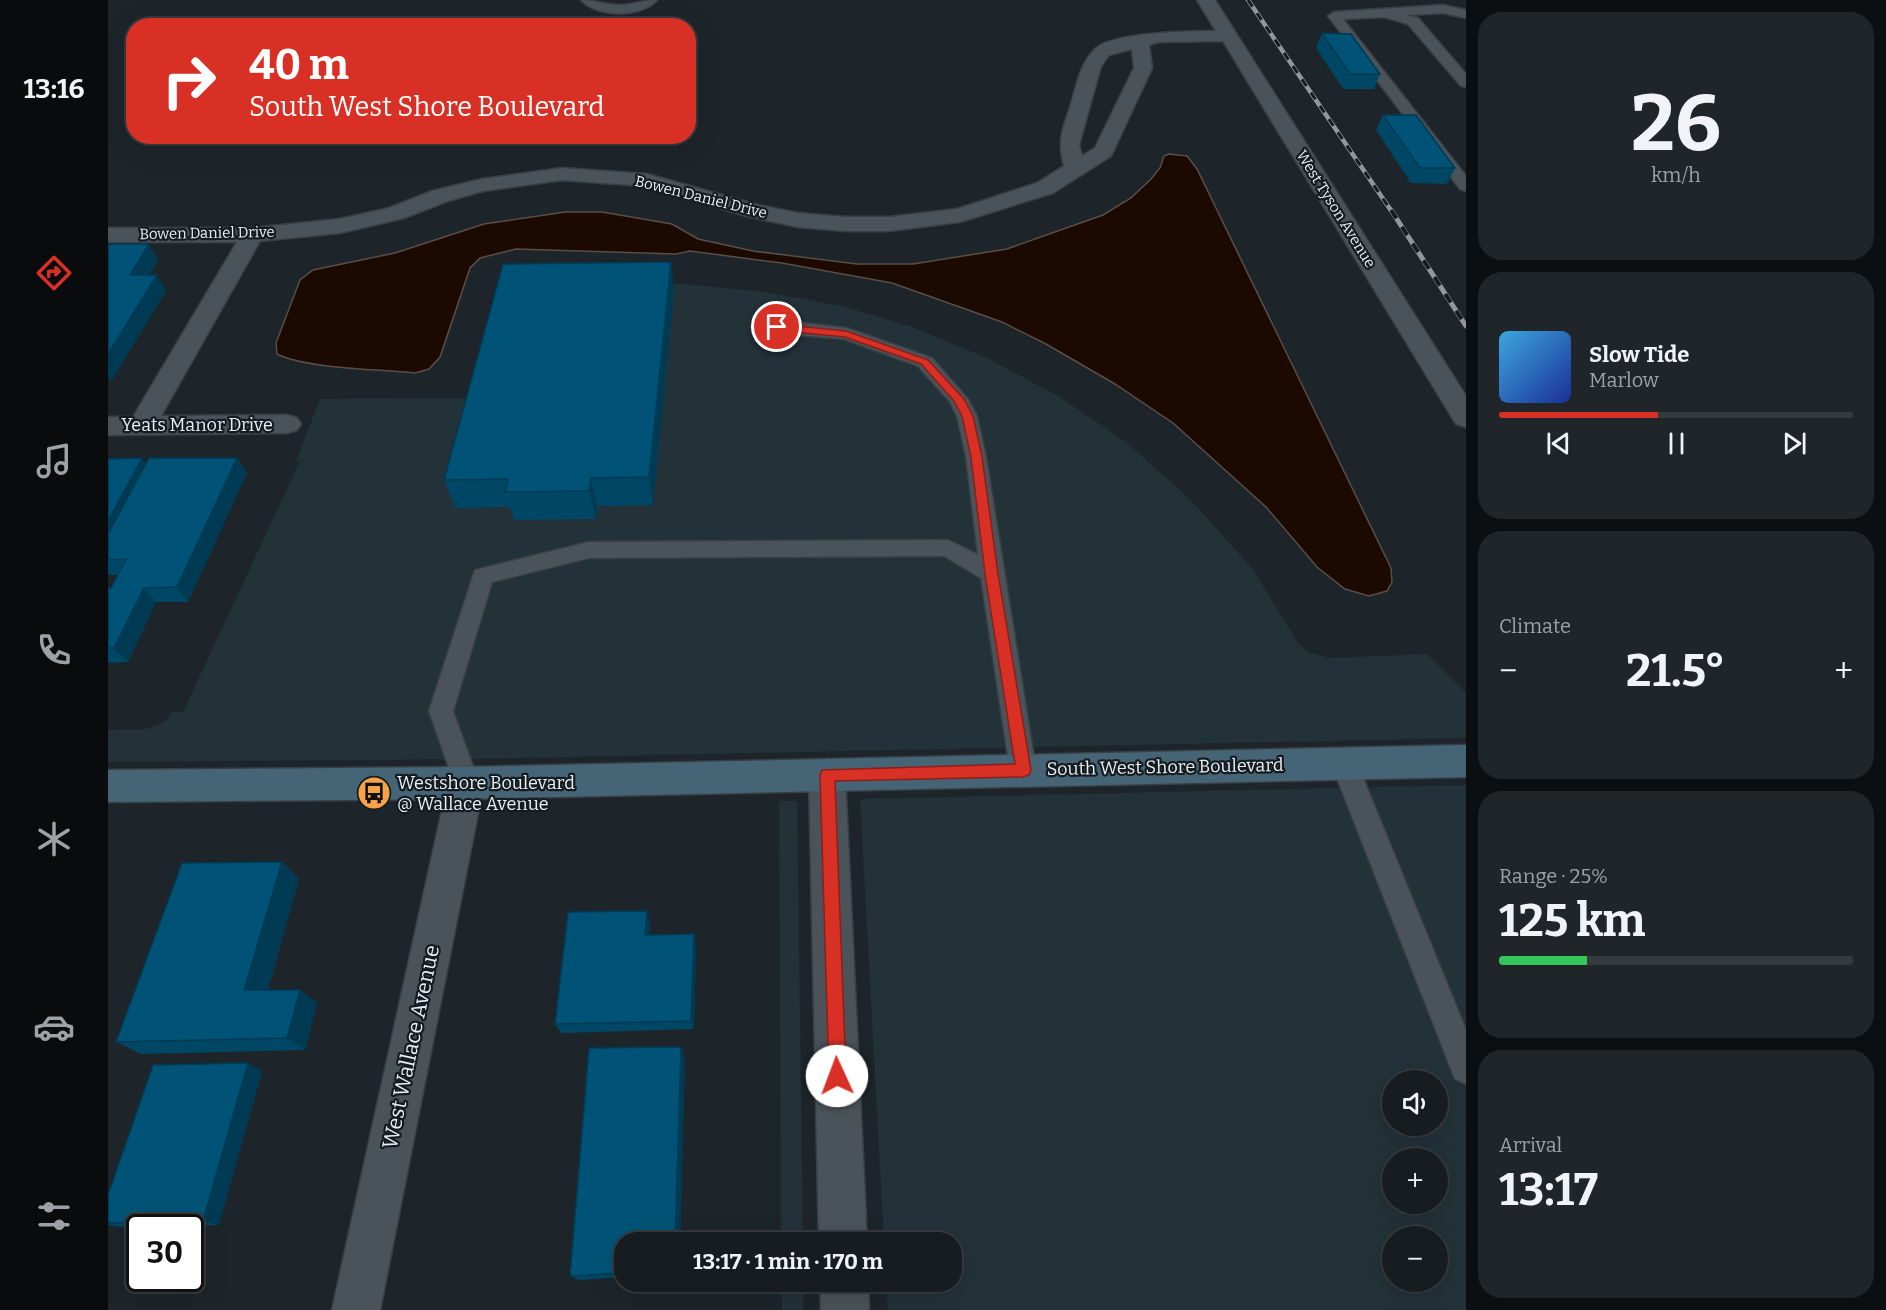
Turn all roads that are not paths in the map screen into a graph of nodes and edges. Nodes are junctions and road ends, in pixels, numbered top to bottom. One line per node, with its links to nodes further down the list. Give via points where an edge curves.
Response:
1 (587, 0): 2 (lane, via 597,6 622,9)
2 (651, 0)
3 (1206, 0): 6 (street, West Tyson Avenue)
4 (1384, 13): 5 (lane, via 1443,9); 9 (lane, via 1413,21); 12 (lane, via 1334,16)
5 (1466, 14)
6 (1228, 36): 7 (street, via 1157,37); 16 (street, West Tyson Avenue)
7 (1140, 42): 8 (street, via 1103,51 1092,65); 10 (street, Bowen Daniel Drive, via 1143,68)
8 (1089, 77): 10 (street); 11 (street, via 1069,145)
9 (1465, 81)
10 (1135, 85): 11 (street, Bowen Daniel Drive, via 1104,152)
11 (1075, 168): 14 (street, Bowen Daniel Drive, via 1045,188 960,215 888,224 798,219 754,211 647,180 562,174 482,185 396,213 340,225)
12 (1466, 186)
13 (108, 235): 14 (street, Bowen Daniel Drive)
14 (252, 235): 18 (street)
15 (759, 327): 20 (lane, via 846,334 925,362 958,399 967,416)
16 (1466, 418)
17 (287, 424): 18 (street, Yeats Manor Drive)
18 (142, 425): 19 (street, Yeats Manor Drive)
19 (108, 426)
20 (992, 574): 23 (lane); 25 (lane, via 948,548 590,550 483,576 441,711)
21 (1466, 761): 22 (street, South West Shore Boulevard)
22 (1344, 764): 23 (street, South West Shore Boulevard); 27 (lane)
23 (1023, 770): 24 (street, South West Shore Boulevard)
24 (827, 775): 25 (street, South West Shore Boulevard); 28 (street)
25 (466, 783): 26 (street, South West Shore Boulevard); 30 (street, West Wallace Avenue)
26 (108, 786)
27 (1466, 1068)
28 (843, 1232)
29 (844, 1292): 31 (street)
30 (356, 1310)
31 (845, 1310)

